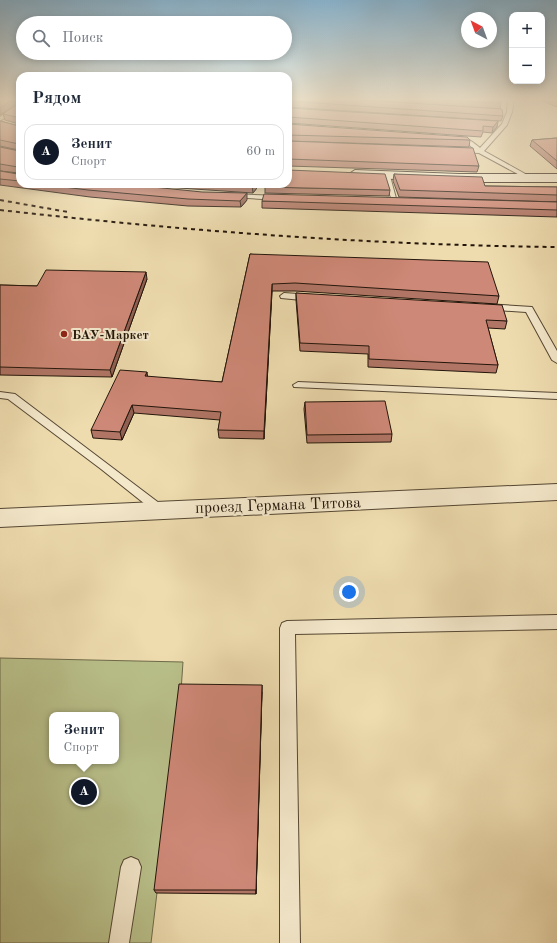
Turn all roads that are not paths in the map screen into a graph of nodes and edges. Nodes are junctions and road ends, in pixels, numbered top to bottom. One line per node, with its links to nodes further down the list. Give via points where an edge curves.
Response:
1 (471, 143): 4 (lane)
2 (488, 143): 4 (lane)
3 (448, 150): 4 (lane)
4 (480, 151): 7 (lane)
5 (342, 173): 6 (street)
6 (387, 176): 7 (street); 13 (lane)
7 (527, 177): 8 (street)
8 (557, 178)
9 (98, 188): 10 (lane)
10 (111, 188)
11 (226, 196): 12 (lane)
12 (287, 198)
13 (395, 201)
14 (284, 296): 15 (lane)
15 (324, 298)
16 (474, 306): 17 (lane, via 529,309)
17 (557, 360)
18 (298, 386): 20 (lane)
19 (0, 395): 22 (lane, via 11,396)
20 (557, 396)
21 (557, 492): 22 (street, проезд Германа Титова)
22 (159, 509): 23 (street, проезд Германа Титова)
23 (0, 518)
24 (557, 622): 27 (lane, via 287,628)
25 (131, 867): 26 (lane)
26 (120, 943)
27 (290, 943)

